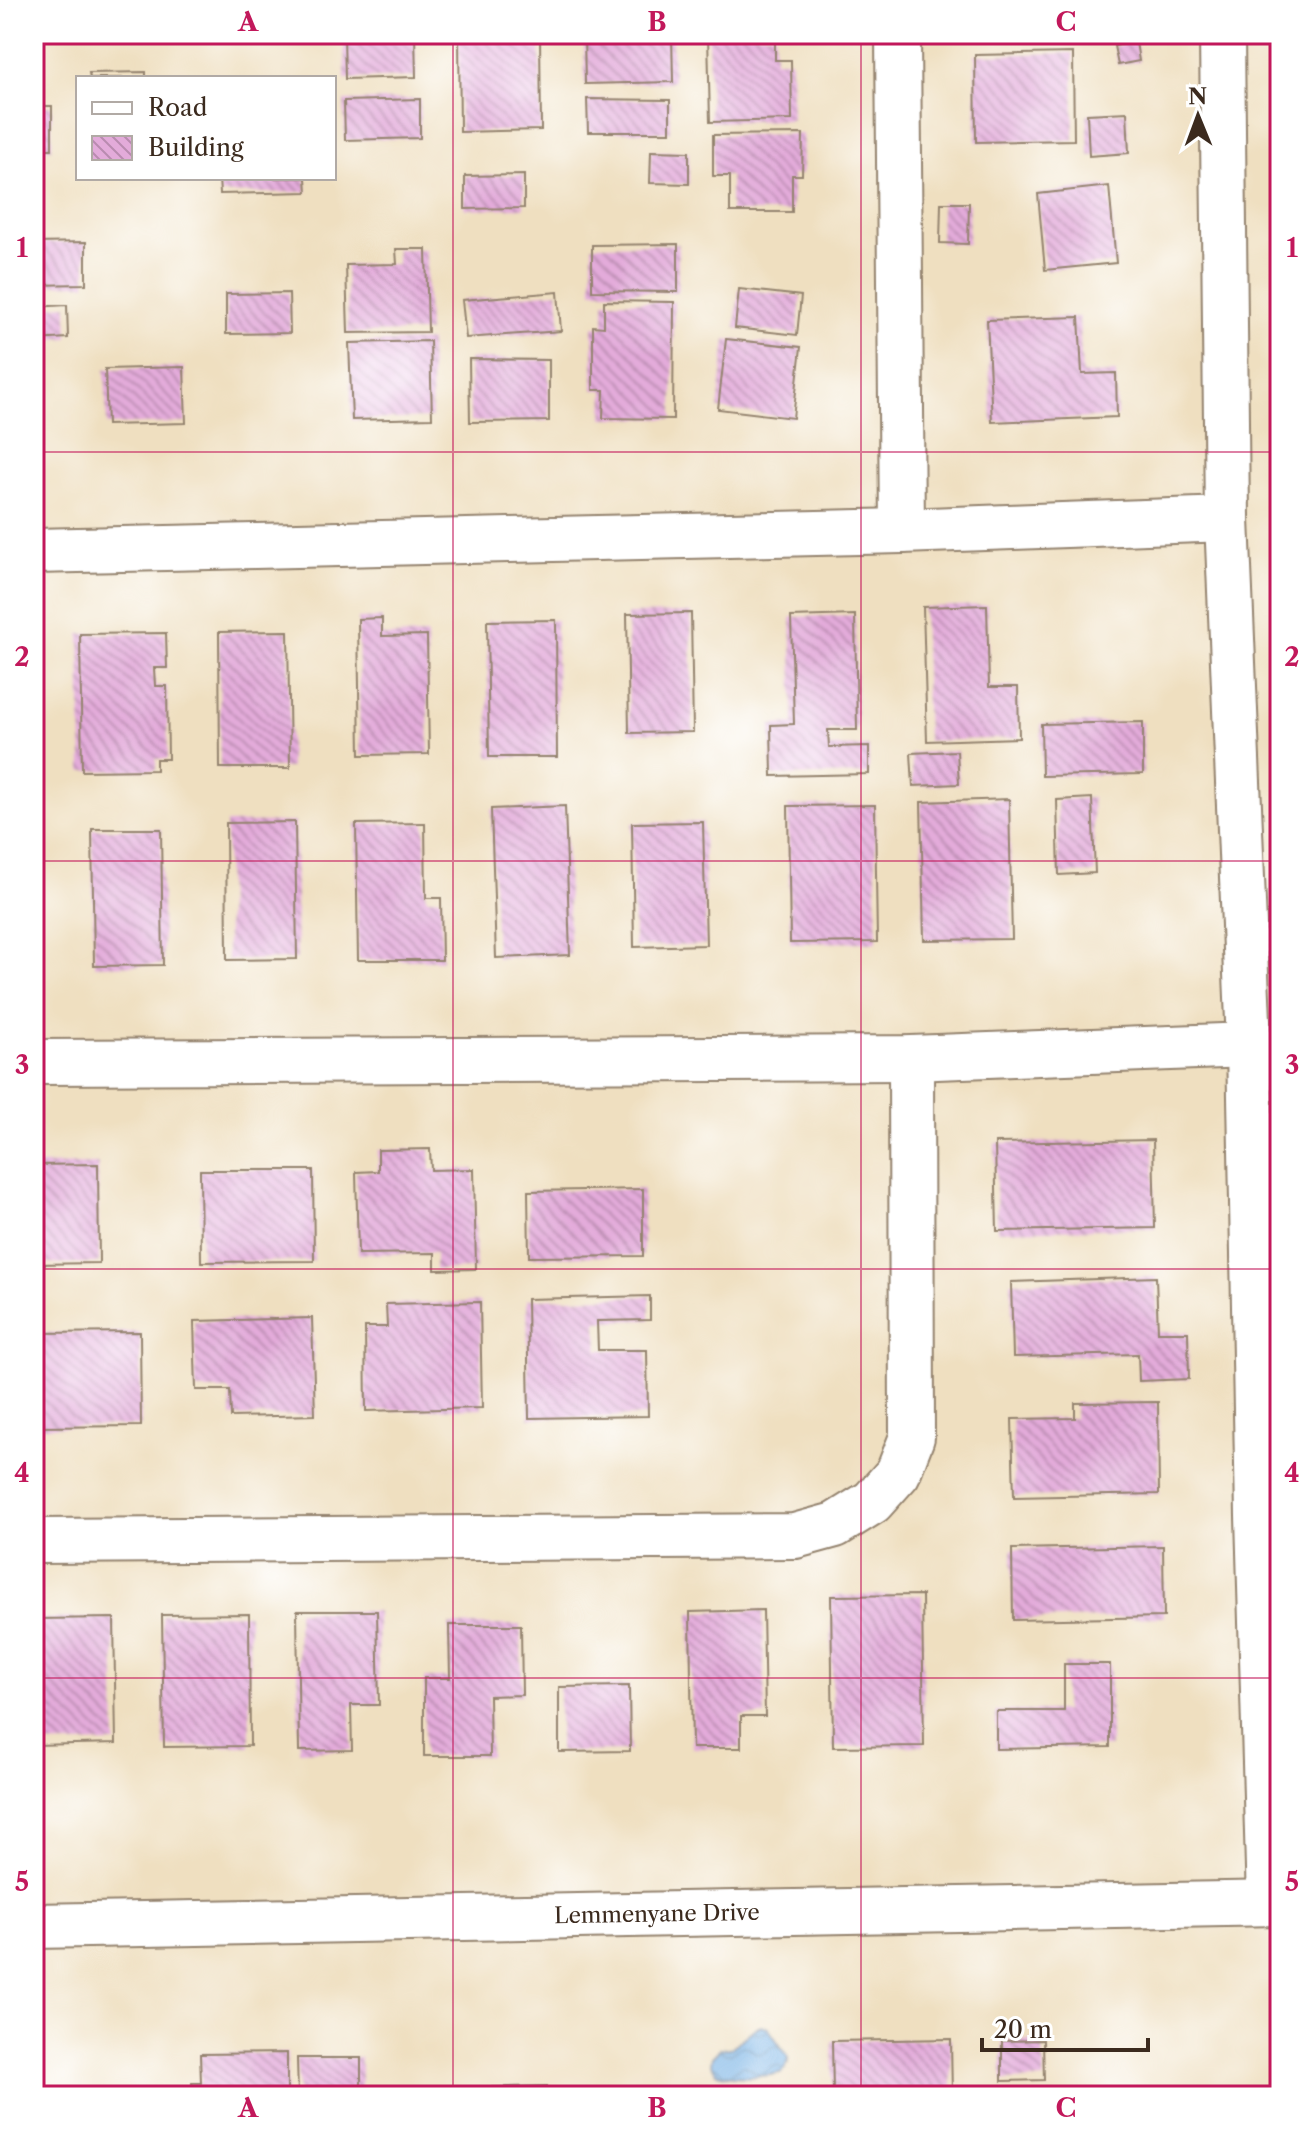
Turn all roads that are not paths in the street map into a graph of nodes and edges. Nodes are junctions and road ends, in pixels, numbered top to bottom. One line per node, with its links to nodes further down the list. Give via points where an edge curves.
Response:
1 (898, 34): 4 (street)
2 (1222, 34): 3 (street)
3 (1227, 519): 4 (street); 6 (street)
4 (902, 531): 5 (street)
5 (34, 551)
6 (1249, 1045): 7 (street); 9 (street)
7 (911, 1058): 8 (street); 10 (street, via 912,1437 898,1473 872,1502 835,1525 795,1536)
8 (34, 1062)
9 (1269, 1515): 11 (street)
10 (34, 1541)
11 (1275, 1903): 12 (street, Lemmenyane Drive)
12 (34, 1926)

